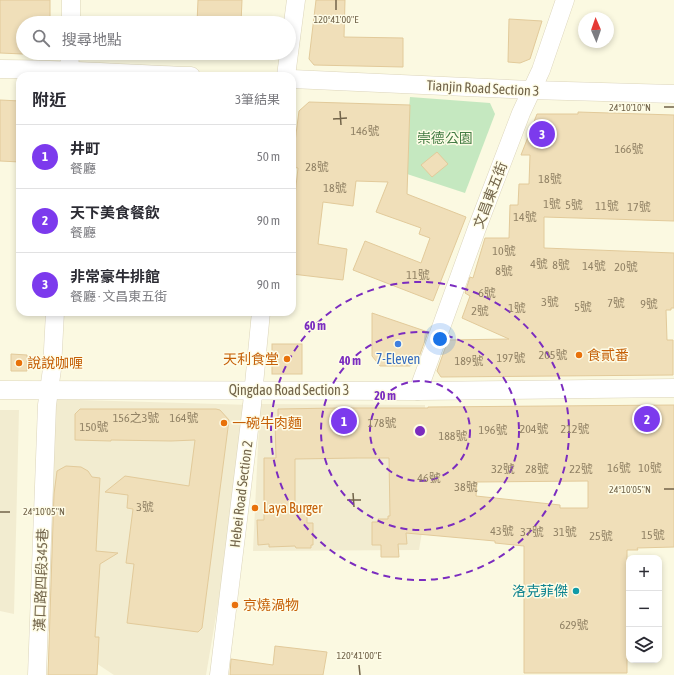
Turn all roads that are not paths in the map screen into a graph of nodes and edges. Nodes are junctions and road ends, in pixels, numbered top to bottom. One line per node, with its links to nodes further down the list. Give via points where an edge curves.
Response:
1 (71, 0): 4 (street)
2 (296, 0): 5 (street)
3 (565, 0): 13 (street, 文昌東五街, via 541,70)
4 (71, 16)
5 (294, 16)
6 (70, 60): 10 (street)
7 (288, 60): 11 (street)
8 (0, 69): 9 (street, via 51,69)
9 (62, 72)
10 (69, 72)
11 (287, 72)
12 (296, 79): 13 (street, Tianjin Road Section 3)
13 (531, 90): 14 (street, Tianjin Road Section 3); 21 (street, 文昌東五街)
14 (674, 94)
15 (55, 316): 18 (street, 漢口路四段345巷)
16 (261, 316): 20 (street, Hebei Road Section 2)
17 (674, 388): 21 (street, Qingdao Road Section 3)
18 (50, 389): 19 (street, Qingdao Road Section 3); 20 (street, Qingdao Road Section 3); 22 (street, 漢口路四段345巷, via 47,405)
19 (0, 390)
20 (253, 390): 21 (street, Qingdao Road Section 3); 23 (street, Hebei Road Section 2)
21 (418, 391)
22 (37, 675)
23 (219, 675)

